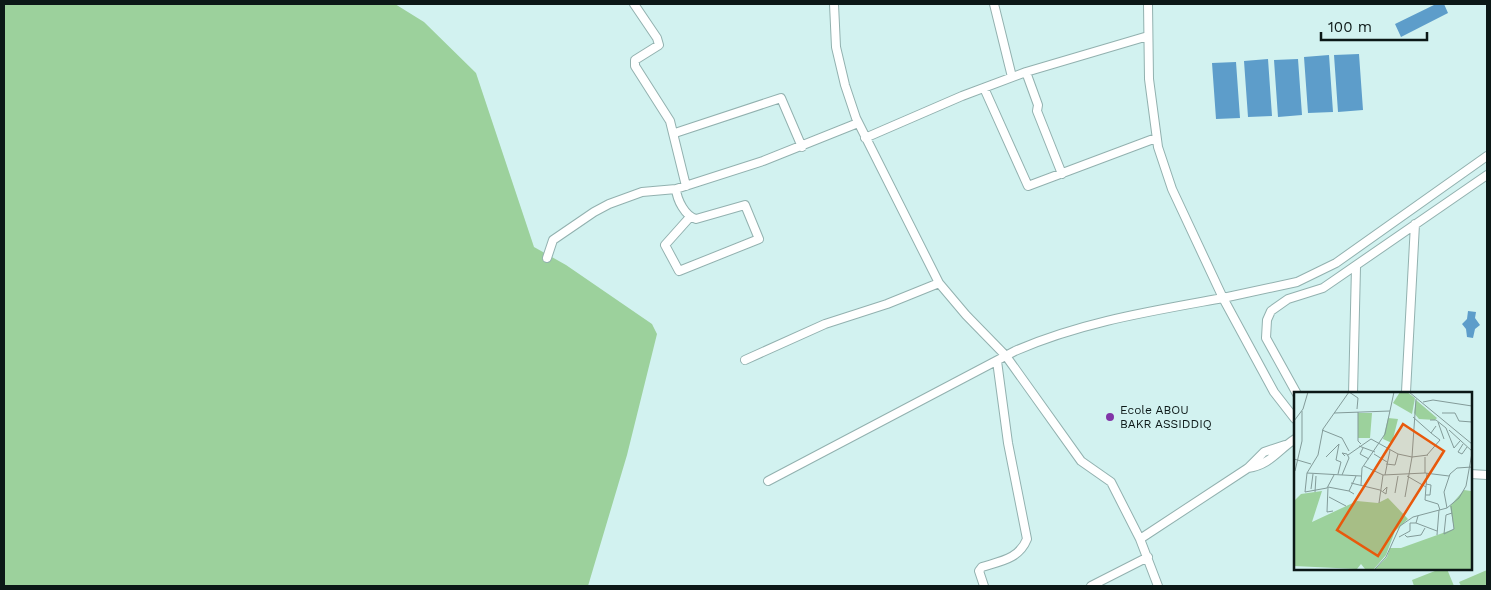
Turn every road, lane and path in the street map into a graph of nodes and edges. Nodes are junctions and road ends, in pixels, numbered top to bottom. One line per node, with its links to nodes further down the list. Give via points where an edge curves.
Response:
1 (634, 4): 10 (street, via 659,45 635,60 635,66 664,108)
2 (834, 4): 9 (street, via 836,47)
3 (994, 4): 7 (street)
4 (1148, 4): 5 (street)
5 (1148, 36): 6 (street); 12 (street)
6 (1026, 72): 7 (street); 15 (street, via 1038,105 1037,111)
7 (1012, 77): 8 (street)
8 (984, 88): 11 (street); 15 (street, via 1025,183 1031,186)
9 (858, 123): 11 (street); 13 (street)
10 (675, 133): 13 (street, via 781,98); 17 (street)
11 (865, 138): 23 (street)
12 (1156, 138): 15 (street); 24 (street, via 1172,189)
13 (802, 147): 17 (street)
14 (1487, 156): 24 (street, via 1330,267 1297,282)
15 (1062, 174)
16 (1487, 175): 20 (street)
17 (686, 186): 18 (street)
18 (676, 189): 19 (street, via 677,198); 21 (street, via 642,192 598,209 553,240)
19 (690, 217): 19 (street, via 745,205 760,240 679,271 665,245)
20 (1415, 224): 22 (street); 30 (street)
21 (547, 258)
22 (1356, 267): 28 (street, via 1323,288 1288,299 1271,311 1266,320 1266,338); 29 (street)
23 (939, 283): 25 (street); 26 (street, via 824,324)
24 (1223, 298): 25 (street, via 1128,315 1049,337); 31 (street, via 1274,392)
25 (1006, 356): 27 (street); 36 (street, via 1081,461 1111,482)
26 (744, 360)
27 (997, 361): 35 (street); 38 (street, via 1008,443 1027,539 1023,550 1014,556 982,566 979,571)
28 (1296, 392)
29 (1353, 392)
30 (1406, 392)
31 (1294, 418)
32 (1294, 439): 36 (street, via 1276,456 1248,468)
33 (1471, 474): 34 (street)
34 (1487, 475)
35 (768, 481)
36 (1140, 539): 37 (street)
37 (1148, 558): 39 (street); 40 (street)
38 (984, 586)
39 (1091, 586)
40 (1158, 586)

